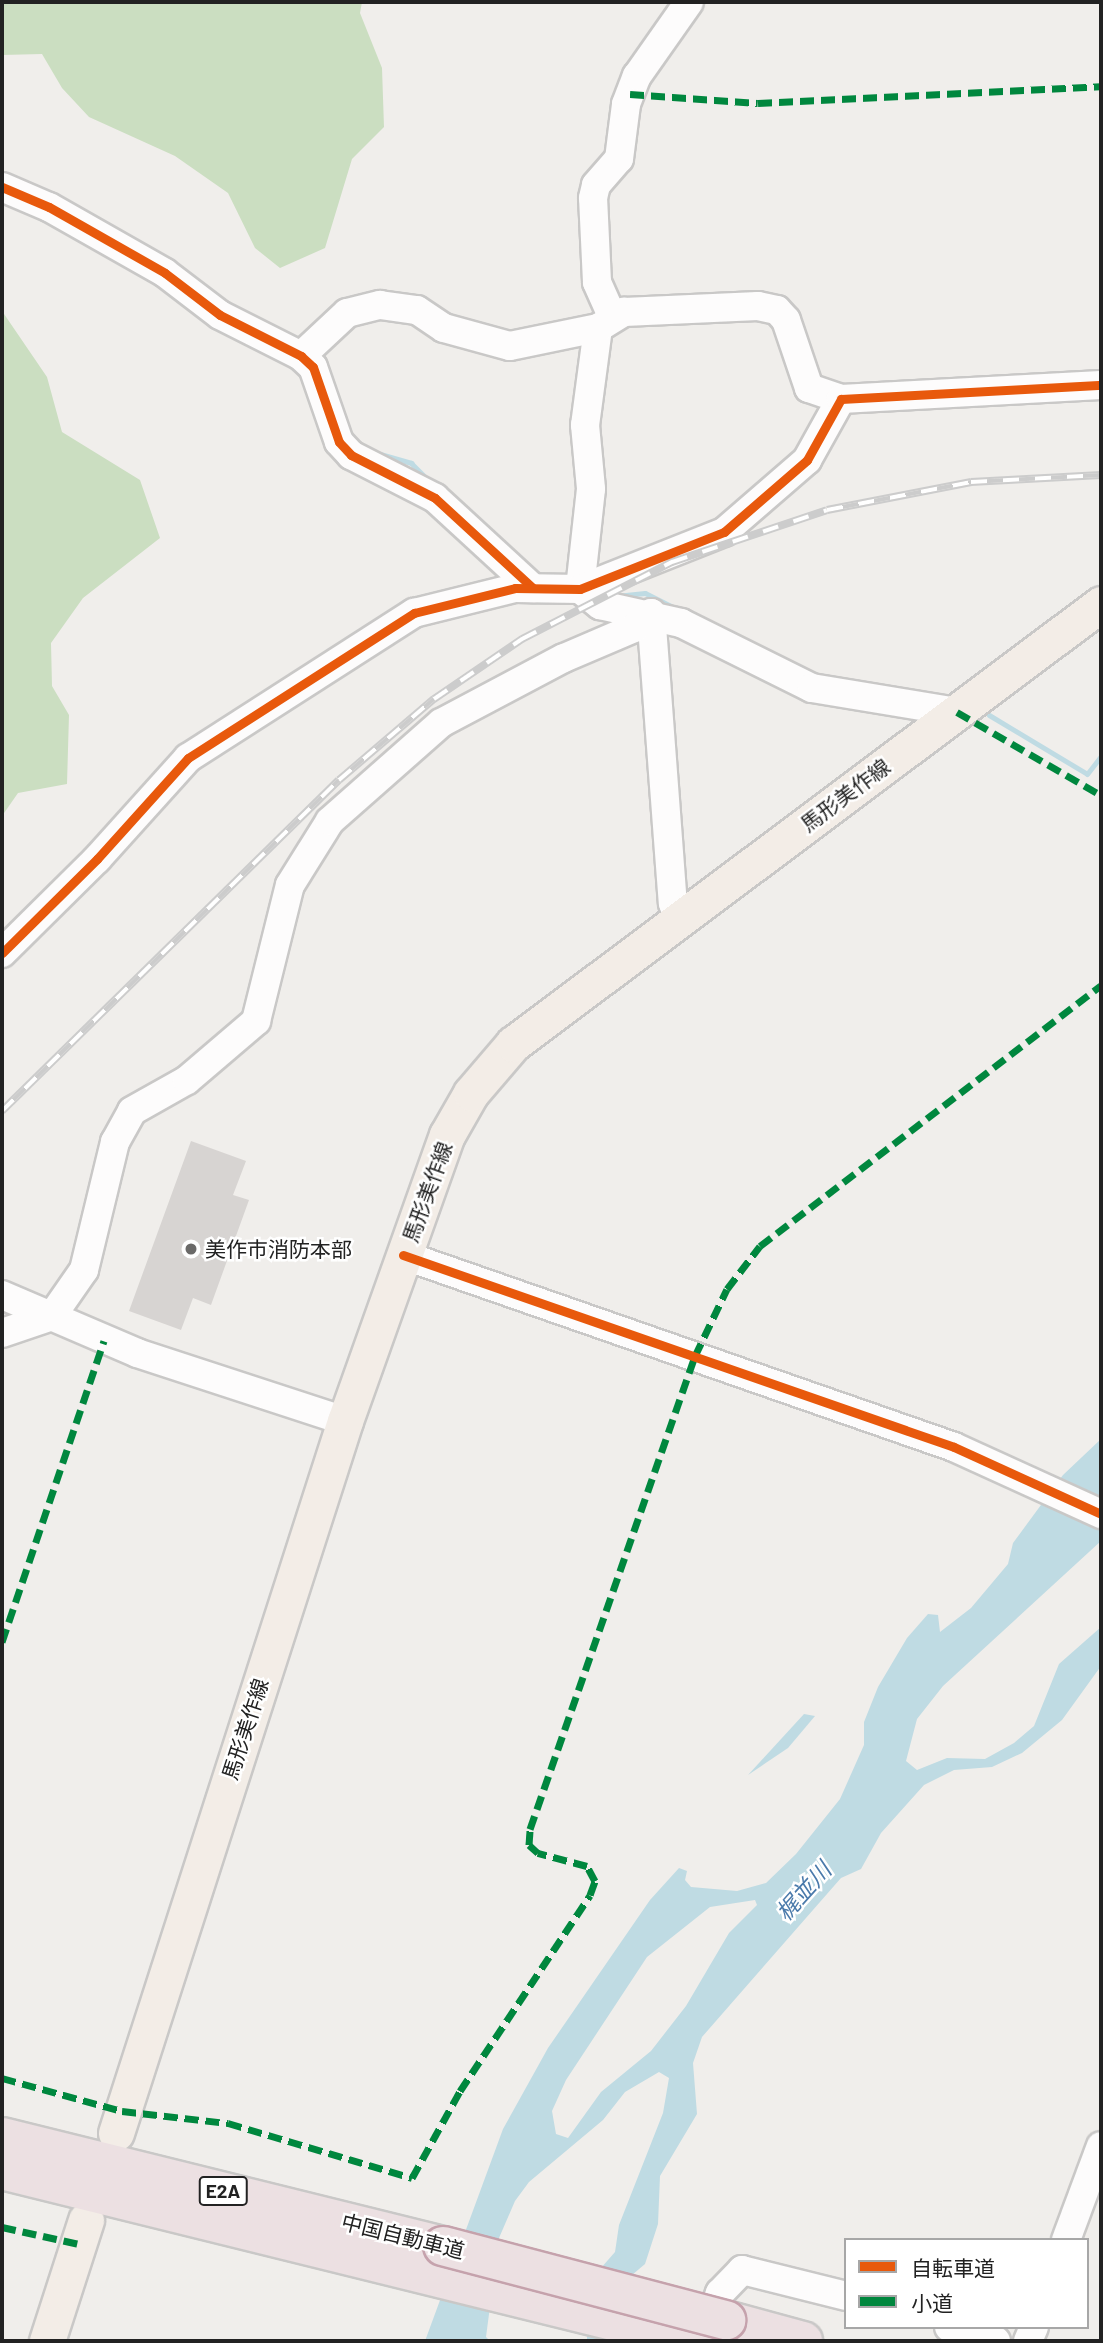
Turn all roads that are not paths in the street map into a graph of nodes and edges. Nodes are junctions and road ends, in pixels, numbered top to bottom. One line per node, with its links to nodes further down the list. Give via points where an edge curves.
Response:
1 (689, 2): 3 (street, via 637,76 626,104 619,159 596,185 597,282)
2 (2, 187): 4 (street, via 49,206 165,273 220,315)
3 (605, 322): 4 (street, via 510,346 444,328 417,310 380,305 347,313); 6 (street, via 758,306 777,310 786,320 809,388); 8 (street, via 585,425 591,508)
4 (302, 356): 7 (street, via 313,367 339,442 351,455 435,498)
5 (1101, 385): 6 (street, via 902,391)
6 (841, 399): 8 (street, via 821,444 742,522)
7 (533, 588): 8 (street); 13 (street, via 414,613 188,758 97,859)
8 (580, 589): 10 (street, via 600,605)
9 (1101, 604): 11 (main road, 馬形美作線)
10 (651, 613): 11 (street, via 812,688); 12 (street, via 673,903); 16 (street, via 634,628 564,658 441,723 330,821 290,885 256,1021 187,1080 132,1111 115,1142 84,1270)
11 (957, 712): 12 (main road, 馬形美作線)
12 (679, 920): 14 (main road, 馬形美作線, via 513,1044 471,1093 447,1135)
13 (2, 953)
14 (403, 1255): 18 (main road, 馬形美作線); 19 (street, via 954,1447)
15 (2, 1295): 16 (street)
16 (52, 1315): 17 (street); 18 (street, via 138,1353)
17 (2, 1333)
18 (345, 1421): 20 (main road, 馬形美作線)
19 (1101, 1514)
20 (116, 2133)
21 (2, 2137): 26 (highway, 中国自動車道 / E2A)
22 (1101, 2146): 25 (street)
23 (2, 2170): 26 (highway, 中国自動車道 / E2A)
24 (86, 2220): 30 (main road)
25 (1067, 2238)
26 (437, 2260): 29 (highway, 中国自動車道 / E2A, bridge); 31 (highway, 中国自動車道 / E2A)
27 (844, 2296): 29 (street, via 742,2270 720,2292)
28 (956, 2329): 33 (street)
29 (714, 2331): 32 (highway, 中国自動車道 / E2A)
30 (47, 2341)
31 (694, 2341)
32 (803, 2341)
33 (996, 2341)

